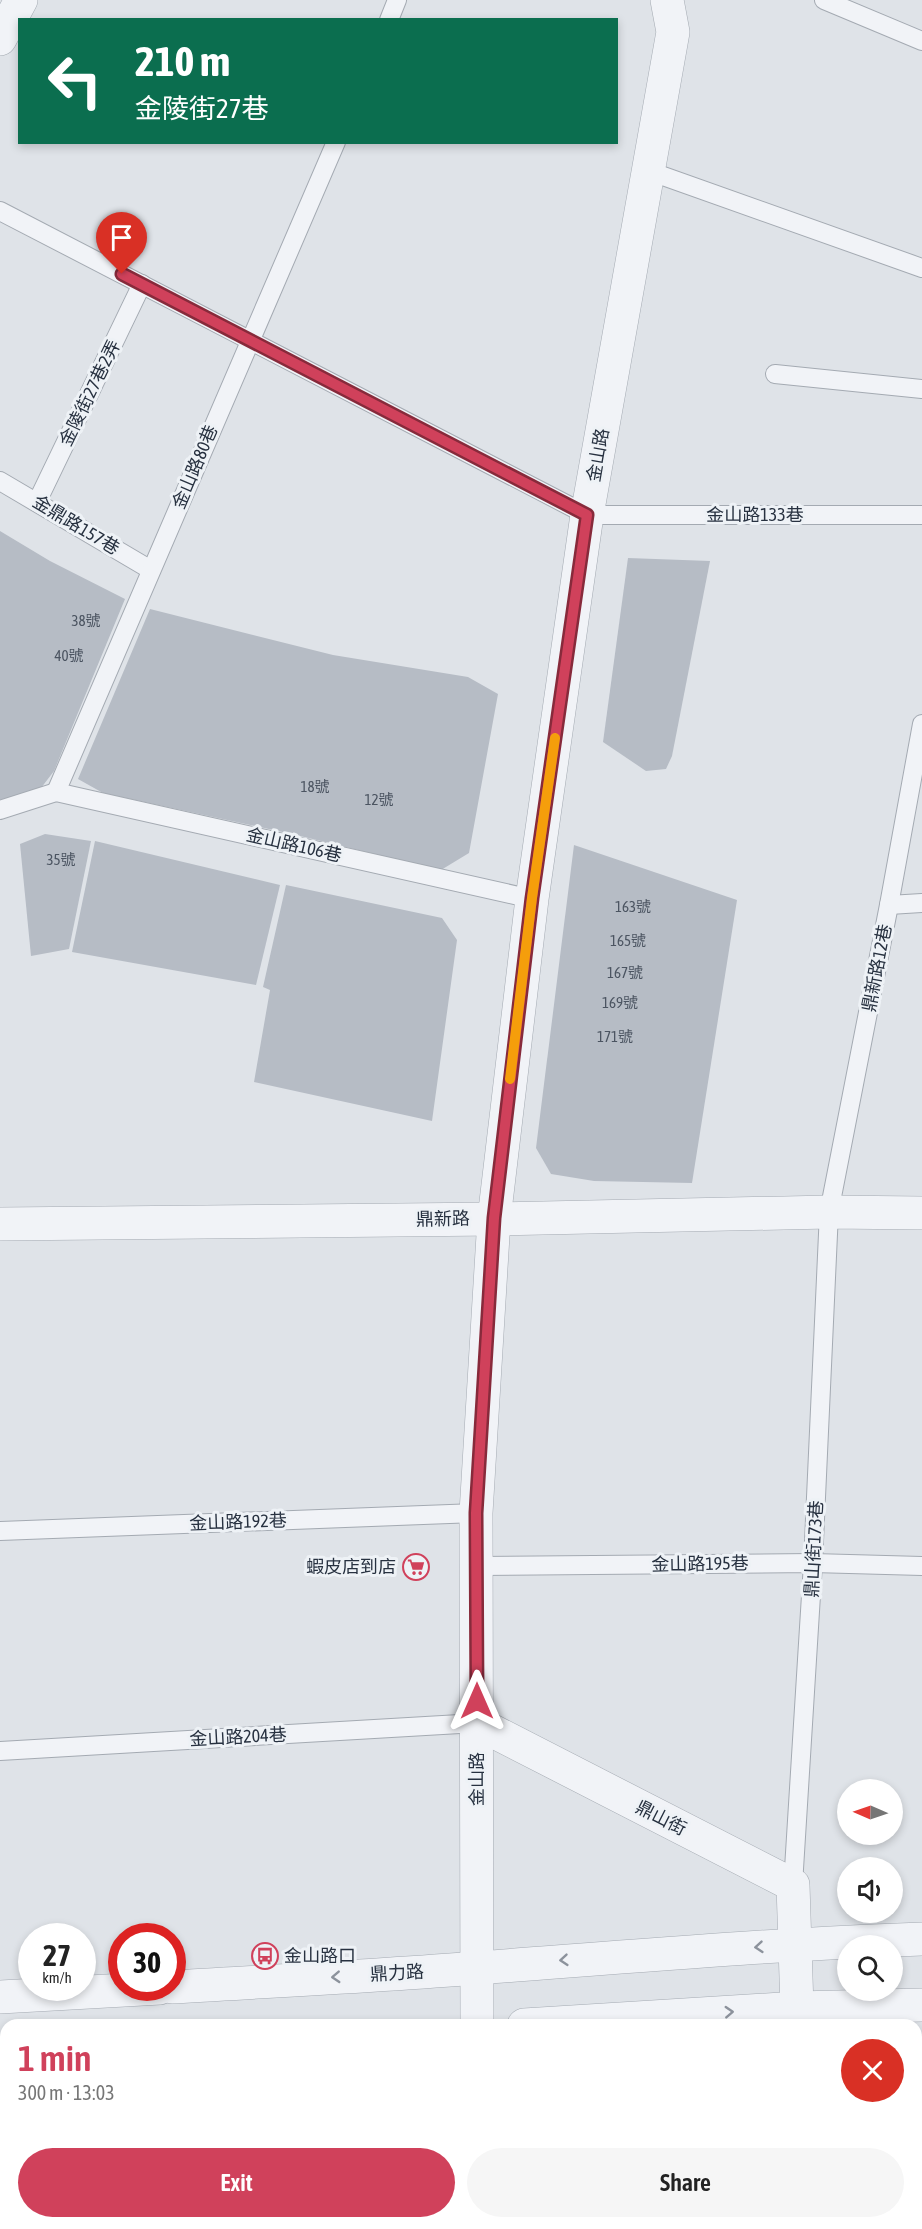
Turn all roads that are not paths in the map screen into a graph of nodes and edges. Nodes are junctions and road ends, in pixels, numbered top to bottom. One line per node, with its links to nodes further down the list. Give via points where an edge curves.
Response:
1 (21, 0): 6 (street)
2 (397, 0): 5 (lane)
3 (667, 0): 9 (street, 金山路, via 673,32)
4 (824, 0): 7 (lane)
5 (390, 18)
6 (0, 39)
7 (922, 41)
8 (335, 144): 13 (lane, 金山路80巷)
9 (649, 171): 11 (lane); 18 (street, 金山路)
10 (0, 211): 12 (lane)
11 (922, 268)
12 (142, 284): 13 (lane); 17 (lane, 金陵街27巷2弄)
13 (249, 340): 18 (lane); 20 (lane, 金山路80巷)
14 (775, 374): 15 (lane)
15 (922, 389)
16 (0, 481): 17 (lane, 金鼎路157巷)
17 (37, 502): 20 (lane, 金鼎路157巷)
18 (587, 515): 19 (lane, 金山路133巷); 24 (street, 金山路)
19 (922, 515)
20 (151, 570): 22 (lane, 金山路80巷)
21 (922, 724): 26 (lane, 鼎新路12巷)
22 (56, 792): 23 (lane); 24 (lane, 金山路106巷)
23 (0, 810)
24 (532, 898): 29 (street, 金山路)
25 (922, 903): 26 (lane)
26 (889, 905): 27 (lane, 鼎新路12巷)
27 (829, 1212): 28 (street, 鼎新路); 29 (street, 鼎新路); 33 (lane, 鼎山街173巷)
28 (922, 1213)
29 (494, 1218): 30 (street, 鼎新路); 31 (street, 金山路)
30 (0, 1224)
31 (476, 1513): 32 (lane, 金山路192巷); 34 (street, 金山路)
32 (0, 1531)
33 (813, 1563): 34 (lane, 金山路195巷); 35 (lane, 金山路195巷); 38 (lane, 鼎山街173巷)
34 (477, 1566): 36 (street, 金山路)
35 (922, 1566)
36 (477, 1724): 37 (lane, 金山路204巷); 38 (street, 鼎山街); 41 (street, 金山路)
37 (0, 1751)
38 (793, 1885): 40 (street)
39 (922, 1939): 40 (street)
40 (794, 1944): 41 (street, one-way to 41); 46 (street)
41 (478, 1968): 42 (street, 鼎力路, one-way to 42); 47 (street, 金山路)
42 (186, 1986)
43 (108, 1991): 44 (street)
44 (0, 1997)
45 (922, 2005): 46 (street)
46 (796, 2008): 48 (street, one-way to 46)
47 (477, 2019)
48 (620, 2019)

